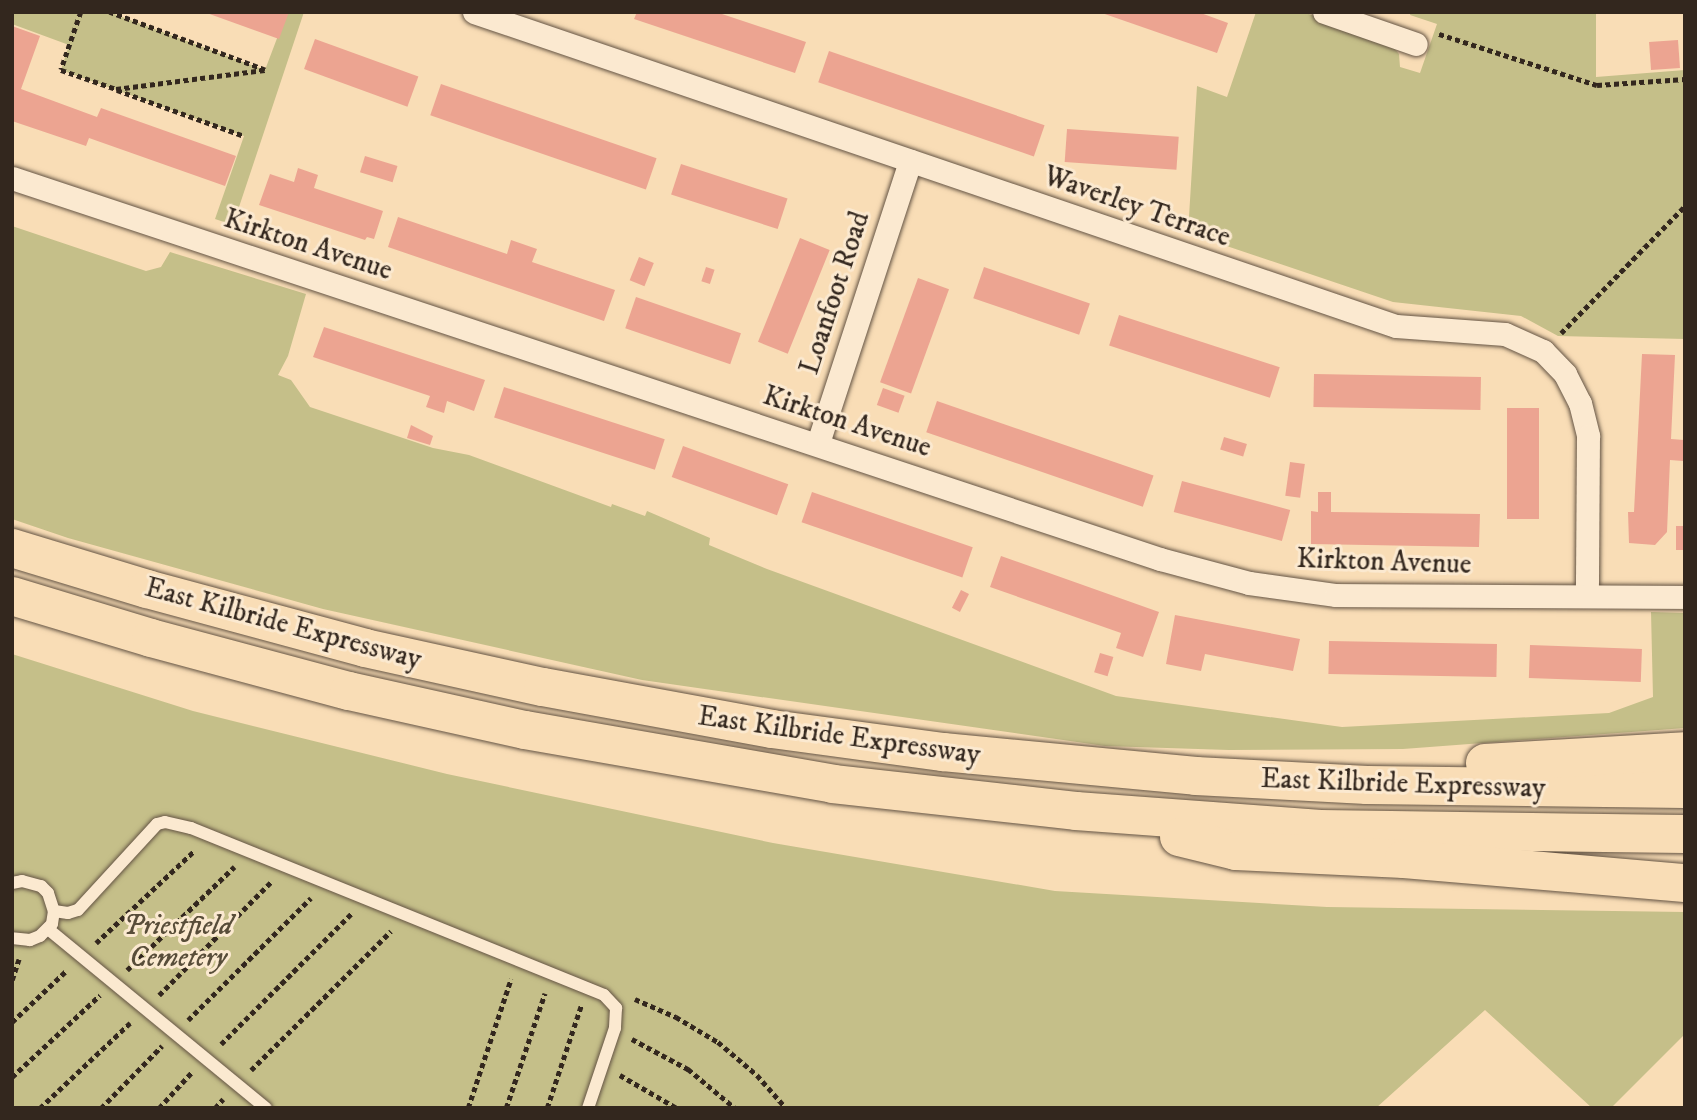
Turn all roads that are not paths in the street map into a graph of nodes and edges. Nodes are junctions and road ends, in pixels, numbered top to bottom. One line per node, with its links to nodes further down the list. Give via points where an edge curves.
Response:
1 (474, 12): 4 (street, Waverley Terrace)
2 (1324, 12): 3 (street)
3 (1416, 44)
4 (910, 161): 6 (street, Loanfoot Road); 8 (street, Waverley Terrace, via 1396,326 1505,334 1543,351 1565,374 1580,403 1588,436)
5 (12, 178): 6 (street, Kirkton Avenue)
6 (818, 443): 8 (street, Kirkton Avenue, via 1160,559 1249,583 1336,596)
7 (12, 548): 12 (highway, East Kilbride Expressway, via 365,648 664,710 943,752)
8 (1587, 594): 10 (street, Kirkton Avenue)
9 (12, 596): 14 (highway, East Kilbride Expressway, via 349,691 525,730 833,784)
10 (1685, 597)
11 (1685, 751): 12 (highway)
12 (1196, 776): 13 (highway, East Kilbride Expressway, via 1367,785)
13 (1685, 789)
14 (1076, 811): 15 (highway, East Kilbride Expressway, via 1321,829); 17 (highway, via 1236,851 1404,859)
15 (1685, 834)
16 (12, 883): 18 (lane, via 41,886)
17 (1685, 883)
18 (54, 911): 19 (lane); 22 (lane, via 78,910 157,824 175,823 209,835 610,1000 616,1008 614,1032)
19 (48, 929): 20 (lane, via 30,940); 21 (lane)
20 (12, 938)
21 (266, 1108)
22 (588, 1108)

